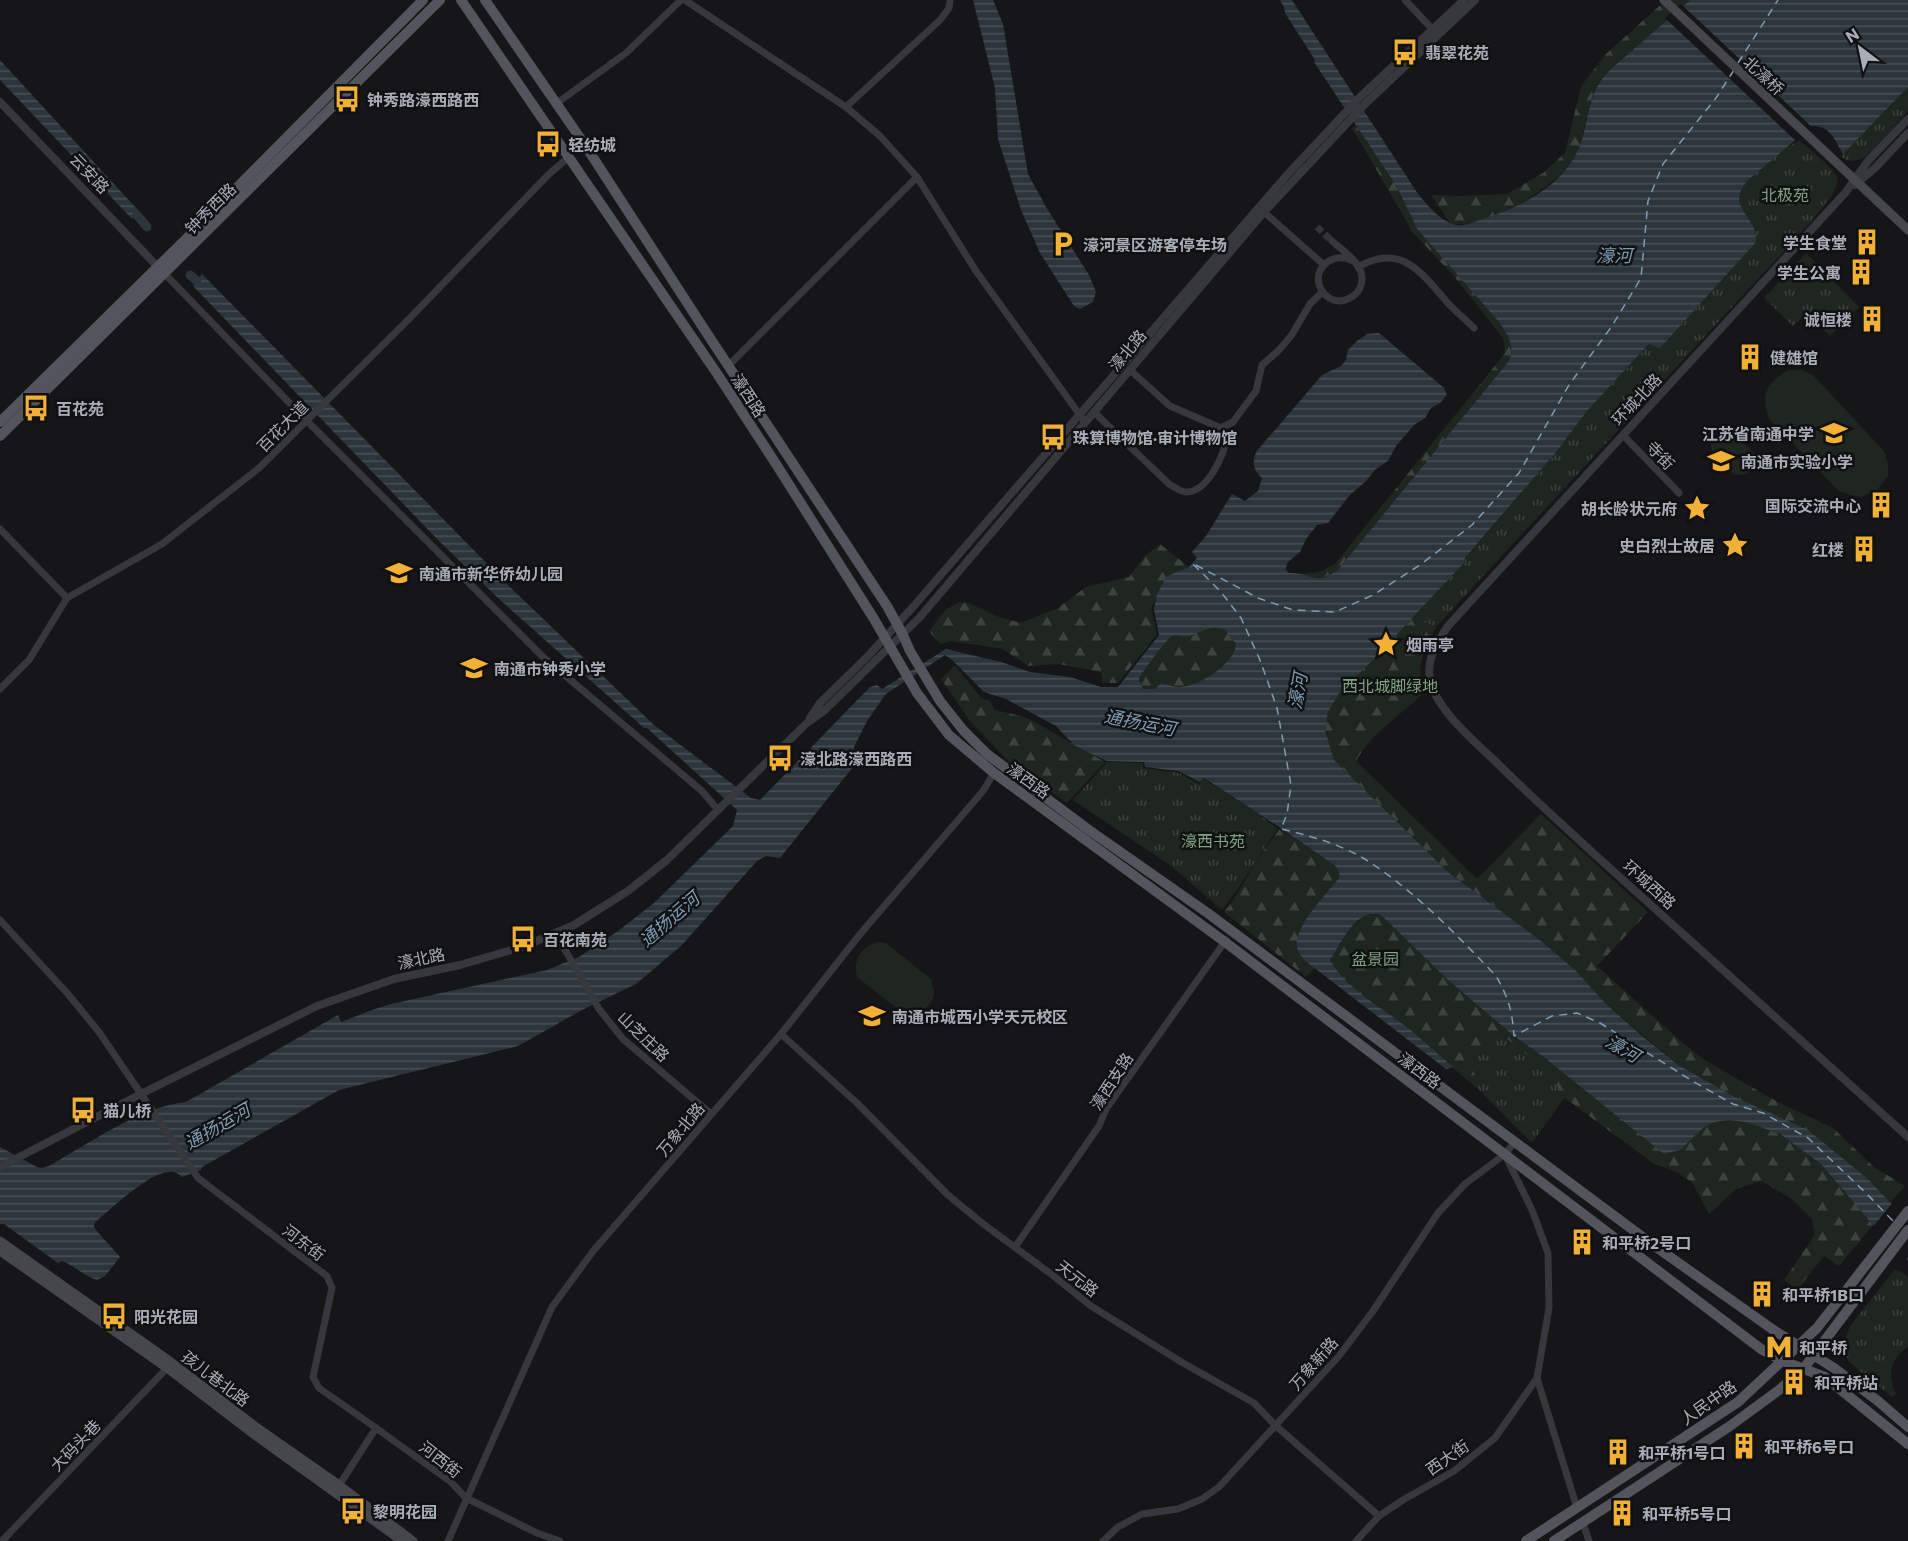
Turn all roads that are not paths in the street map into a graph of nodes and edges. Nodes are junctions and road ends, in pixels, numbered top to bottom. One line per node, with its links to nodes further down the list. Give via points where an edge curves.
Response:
1 (423, 0): 26 (main road, 钟秀西路)
2 (440, 0): 26 (main road, 钟秀西路)
3 (461, 0): 18 (main road, 濠西路)
4 (485, 0): 13 (main road, 濠西路)
5 (683, 0): 13 (street, via 626,52); 14 (street)
6 (950, 0): 14 (street, via 940,20)
7 (1405, 0): 11 (street)
8 (1464, 0): 11 (street, 濠北路)
9 (1475, 0): 11 (street, 濠北路)
10 (1667, 4): 20 (main road, 北濠桥)
11 (1435, 32): 15 (street, 濠北路)
12 (0, 102): 26 (street, 云安路)
13 (557, 103): 29 (main road, 濠西路)
14 (846, 106): 19 (street, via 880,136)
15 (1347, 117): 21 (street, 濠北路); 33 (street, 濠北路, via 1287,175)
16 (1908, 119): 20 (street, 环城北路, via 1868,161)
17 (1908, 134): 20 (street, 环城北路, via 1875,168)
18 (569, 157): 32 (street, 百花大道); 44 (main road, 濠西路, via 770,454)
19 (916, 177): 29 (street); 33 (street, via 976,271)
20 (1856, 181): 22 (main road, 北濠桥); 36 (street, 环城北路)
21 (1264, 212): 25 (street); 30 (street, 濠北路)
22 (1908, 230)
23 (1332, 241): 24 (street)
24 (1356, 264): 25 (street, via 1338,257); 27 (street, via 1362,281 1356,294 1342,301); 28 (street, via 1387,256 1419,269)
25 (1324, 265): 27 (street, via 1319,278)
26 (161, 270): 32 (street); 34 (main road, 钟秀西路); 37 (main road, 钟秀西路)
27 (1322, 292): 35 (street, via 1284,344 1262,365 1256,391 1245,406 1233,422)
28 (1474, 327)
29 (728, 366): 41 (main road, 濠西路)
30 (1130, 370): 31 (street, 濠北路); 35 (street, via 1170,406)
31 (1094, 412): 33 (street, 濠北路); 35 (street, via 1169,484 1184,492 1195,490 1209,479 1225,448 1227,437)
32 (309, 417): 40 (street, 百花大道, via 259,468 162,544); 47 (street, via 542,656)
33 (1083, 418): 41 (street, 濠北路, via 1056,440); 43 (street, 濠北路)
34 (0, 422)
35 (1221, 428)
36 (1623, 435): 38 (street, 寺街); 42 (street, 环城北路)
37 (0, 436)
38 (1679, 493)
39 (0, 529): 40 (street)
40 (66, 598): 45 (street, 百花大道, via 29,660)
41 (897, 624): 43 (main road, 濠西路); 44 (street, 濠北路)
42 (1448, 626): 55 (street, 环城西路, via 1429,664 1430,681 1453,719 1575,837)
43 (903, 635): 44 (street, 濠北路); 49 (main road, 濠西路, via 940,701 987,754)
44 (887, 643): 46 (main road, 濠西路, via 917,693 949,735); 47 (street, 濠北路, via 820,703 807,723)
45 (0, 689)
46 (994, 773): 51 (main road, 濠西路); 52 (street, 万象北路)
47 (720, 807): 50 (street, 濠北路, via 667,860 628,891)
48 (0, 920): 53 (street, 河东街, via 99,1032)
49 (1232, 932): 51 (street, 濠西支路); 56 (main road, 濠西路)
50 (556, 934): 53 (street, 濠北路, via 495,956 353,992); 54 (street, 山芝庄路, via 599,1009 623,1039)
51 (1225, 942): 57 (main road, 濠西路); 62 (street, 濠西支路)
52 (781, 1034): 54 (street, 万象北路); 62 (street, 天元路, via 857,1102 948,1195)
53 (141, 1094): 58 (street, 濠北路); 73 (street, 河东街, via 198,1178 327,1276 332,1288 313,1377 319,1389)
54 (711, 1114): 76 (street, 万象北路, via 594,1250 552,1307)
55 (1908, 1137)
56 (1515, 1142): 57 (street, 万象新路); 65 (main road, 濠西路)
57 (1505, 1154): 67 (main road, 濠西路, via 1761,1349); 70 (street, via 1548,1253 1549,1308); 71 (street, 万象新路, via 1465,1184 1438,1213 1339,1356)
58 (0, 1167)
59 (1908, 1211): 64 (main road)
60 (1908, 1230): 64 (main road)
61 (0, 1241): 75 (main road, 孩儿巷北路, via 171,1362)
62 (1016, 1247): 71 (street, 天元路, via 1091,1306 1254,1403)
63 (0, 1251): 68 (main road, 孩儿巷北路)
64 (1881, 1256): 65 (main road, 人民中路); 66 (main road, 人民中路)
65 (1799, 1346): 66 (main road, 濠西路); 67 (main road, 人民中路)
66 (1815, 1356): 69 (main road, 人民中路); 72 (main road, 濠西路)
67 (1783, 1361): 69 (main road, 濠西路); 77 (main road, 人民中路, via 1738,1402)
68 (167, 1368): 75 (main road, 孩儿巷北路, via 252,1433); 80 (street, 大码头巷)
69 (1804, 1368): 74 (main road, 濠西路, via 1825,1377); 79 (main road, 人民中路, via 1730,1426)
70 (1537, 1378): 77 (street); 78 (street, 西大街, via 1495,1438 1454,1472)
71 (1276, 1426): 78 (street, 天元路); 85 (street, 万象新路, via 1219,1487 1202,1499 1178,1509 1142,1514)
72 (1908, 1427)
73 (376, 1428): 75 (street); 76 (street, 河西街, via 451,1482)
74 (1908, 1444)
75 (337, 1489): 81 (main road, 孩儿巷北路); 82 (main road, 孩儿巷北路)
76 (466, 1498): 83 (street, 万象北路); 84 (street, 河西街)
77 (1577, 1508): 87 (main road, 人民中路)
78 (1379, 1516): 86 (street, 西大街)
79 (1583, 1523): 88 (main road, 人民中路); 89 (street)
80 (2, 1541)
81 (402, 1541)
82 (413, 1541)
83 (448, 1541)
84 (560, 1541)
85 (1103, 1541)
86 (1356, 1541)
87 (1526, 1541)
88 (1554, 1541)
89 (1589, 1541)

